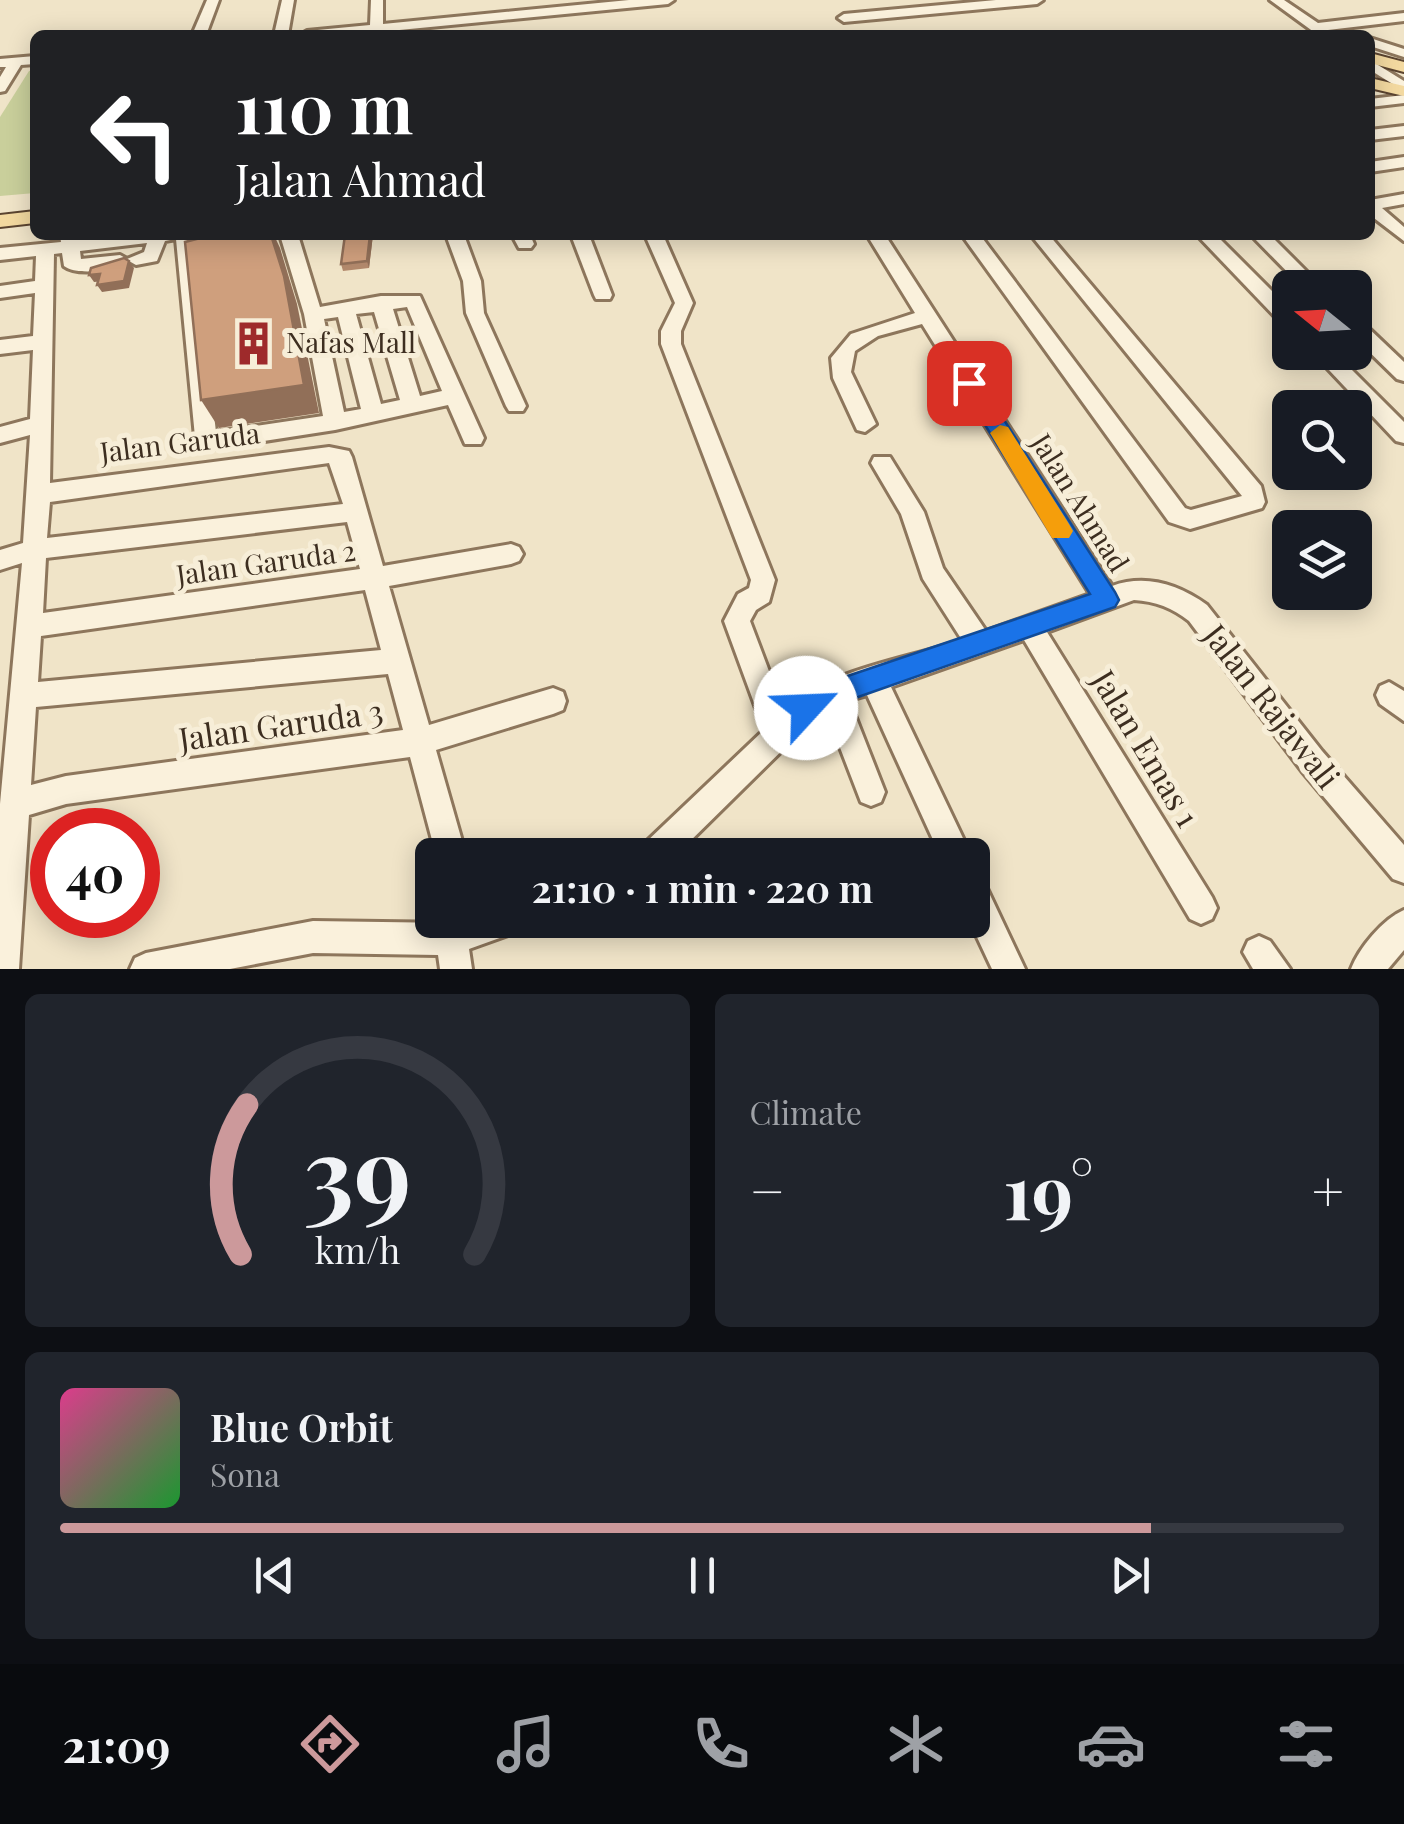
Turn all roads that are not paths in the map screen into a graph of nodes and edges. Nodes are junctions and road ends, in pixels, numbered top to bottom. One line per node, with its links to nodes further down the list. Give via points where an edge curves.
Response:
1 (213, 0): 14 (street)
2 (288, 0): 15 (street)
3 (377, 0): 13 (street)
4 (530, 0): 9 (street, via 527,6)
5 (669, 0): 8 (street)
6 (1037, 0): 11 (street)
7 (1276, 0): 17 (street)
8 (572, 5): 9 (street)
9 (492, 9): 13 (street)
10 (1404, 17): 12 (street)
11 (844, 18)
12 (1345, 23): 18 (street); 19 (street)
13 (376, 28): 16 (street)
14 (200, 30)
15 (282, 30)
16 (356, 30)
17 (1321, 30)
18 (1325, 30)
19 (1354, 30)
20 (1375, 44): 21 (street)
21 (1404, 54)
22 (8, 63): 23 (street)
23 (0, 88)
24 (1404, 99): 25 (street)
25 (1375, 102)
26 (1404, 130): 27 (street)
27 (1375, 134)
28 (1404, 162): 29 (street)
29 (1375, 166)
30 (1404, 199): 31 (street)
31 (1375, 204)
32 (1375, 210): 36 (street)
33 (30, 218): 34 (main road)
34 (0, 221)
35 (0, 235): 37 (main road)
36 (1404, 236)
37 (30, 239)
38 (40, 240): 50 (street); 51 (street); 53 (street)
39 (162, 240): 50 (street, via 151,256 74,266)
40 (185, 240): 70 (street, via 206,437 224,442)
41 (291, 240): 59 (street)
42 (457, 240): 68 (street, via 476,313)
43 (582, 240): 55 (street)
44 (656, 240): 93 (street, via 684,303 671,344 764,580 738,622)
45 (879, 240): 60 (street, Jalan Ahmad)
46 (975, 240): 47 (street, via 1177,515 1190,520 1254,502 1253,492)
47 (1044, 240)
48 (1211, 240): 57 (street)
49 (1265, 240): 52 (street)
50 (69, 241)
51 (0, 254)
52 (1296, 270)
53 (45, 286): 54 (street); 61 (street)
54 (0, 292)
55 (602, 295)
56 (381, 302): 58 (street); 66 (street, via 404,298 418,305); 67 (street)
57 (1272, 302)
58 (345, 308): 59 (street); 69 (street)
59 (313, 314): 70 (street)
60 (928, 316): 72 (street, via 853,339 844,350 841,374); 83 (street, Jalan Ahmad)
61 (42, 342): 63 (street); 71 (street)
62 (1372, 343): 65 (street)
63 (0, 347)
64 (1340, 370): 74 (street)
65 (1404, 374)
66 (455, 396): 67 (street); 75 (street)
67 (412, 405): 69 (street)
68 (516, 406)
69 (373, 414): 70 (street)
70 (335, 422)
71 (43, 424): 73 (street); 77 (street)
72 (865, 424)
73 (0, 435)
74 (1404, 435)
75 (473, 438)
76 (882, 463): 86 (street, via 912,512 932,572)
77 (39, 494): 78 (street, Jalan Garuda, via 328,455 341,457); 79 (street)
78 (356, 512): 79 (street); 82 (street)
79 (35, 549): 81 (street); 84 (street)
80 (510, 554): 82 (street, Jalan Garuda 2)
81 (0, 560)
82 (376, 578): 84 (street, Jalan Garuda 2); 87 (street)
83 (1106, 600): 85 (street, Jalan Rajawali); 100 (street, Jalan Rajawali, via 1150,590 1198,614)
84 (29, 626): 90 (street)
85 (1030, 627): 86 (street, Jalan Rajawali); 101 (street, Jalan Emas 1)
86 (980, 645): 88 (street, Jalan Rajawali)
87 (396, 661): 90 (street); 94 (street)
88 (874, 680): 89 (street, Jalan Rajawali); 99 (street)
89 (833, 693): 93 (street, Jalan Rajawali); 95 (street)
90 (24, 696): 92 (street)
91 (552, 701): 94 (street, Jalan Garuda 3)
92 (11, 728): 96 (street)
93 (779, 734): 98 (street, Jalan Rajawali)
94 (418, 742): 96 (street, Jalan Garuda 3, via 66,790); 97 (street)
95 (870, 792)
96 (15, 804): 105 (street)
97 (446, 838)
98 (672, 838)
99 (948, 838)
100 (1404, 868)
101 (1201, 908)
102 (1404, 926): 108 (street)
103 (990, 929): 107 (street)
104 (463, 940): 106 (street, via 313,937)
105 (3, 969)
106 (146, 969)
107 (1009, 969)
108 (1367, 969)

